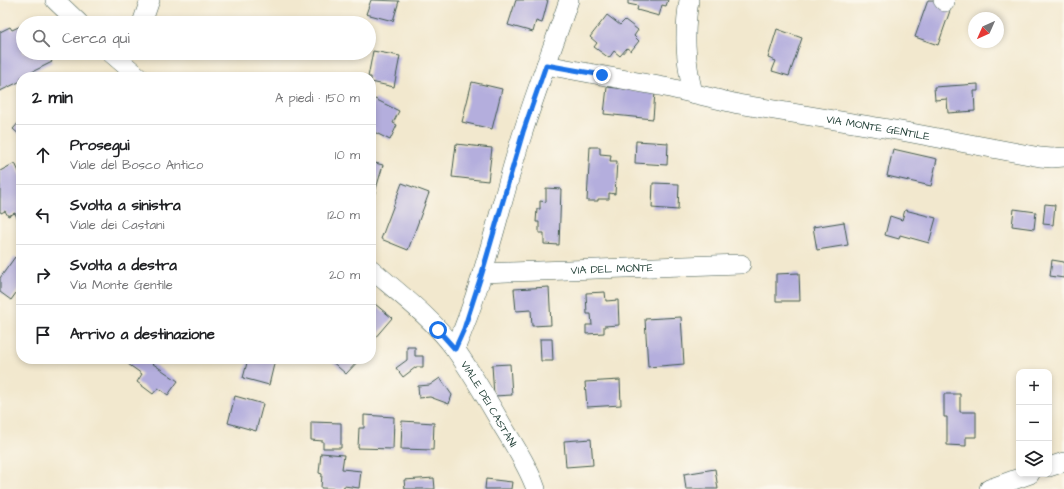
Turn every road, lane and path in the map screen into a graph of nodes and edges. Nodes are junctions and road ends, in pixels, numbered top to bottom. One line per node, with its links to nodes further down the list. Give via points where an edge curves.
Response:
1 (55, 0): 5 (street)
2 (150, 0): 6 (street)
3 (569, 0): 8 (street)
4 (689, 0): 10 (street, via 686,48)
5 (72, 16)
6 (144, 16)
7 (119, 60): 9 (street)
8 (546, 65): 10 (street, VIA MONTE GENTILE); 14 (street, via 523,132)
9 (133, 72)
10 (692, 93): 11 (street, VIA MONTE GENTILE, via 738,104 1040,157)
11 (1064, 157)
12 (741, 264): 14 (street, VIA DEL MONTE)
13 (376, 273): 15 (street, VIALE DEI CASTANI, via 429,320)
14 (482, 273): 15 (street)
15 (455, 349): 19 (street, VIALE DEI CASTANI, via 513,444)
16 (1064, 462): 17 (street)
17 (1052, 466)
18 (1022, 477): 20 (street)
19 (536, 489)
20 (989, 489)

